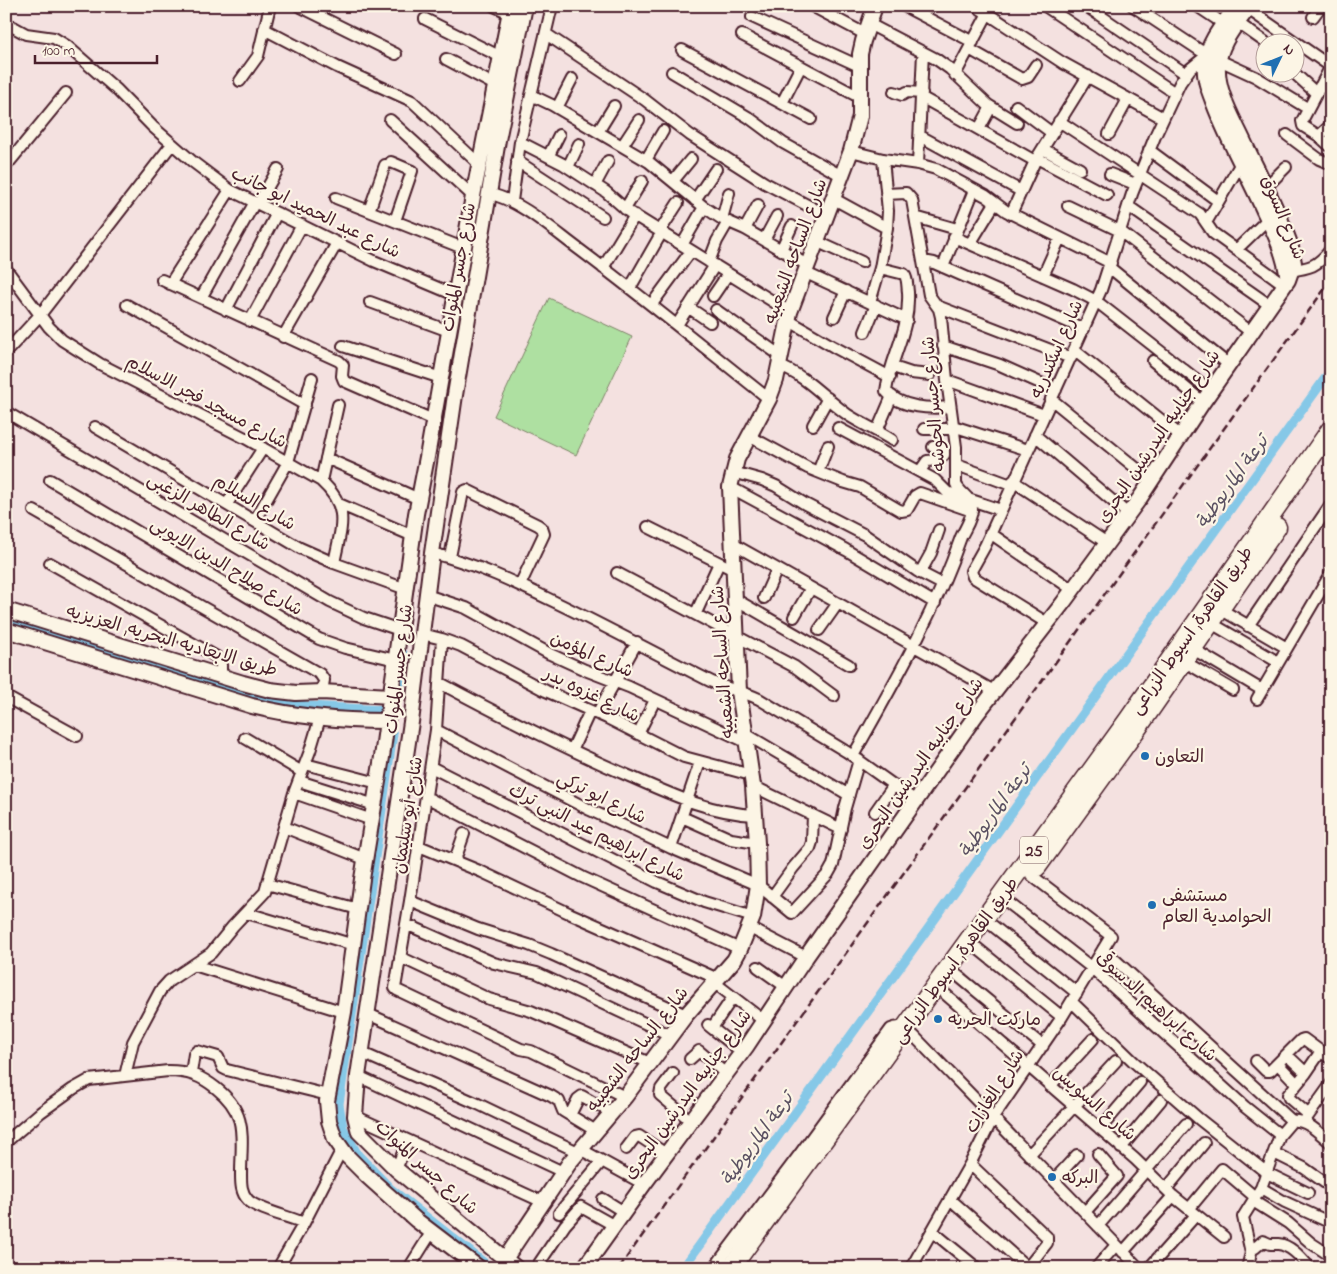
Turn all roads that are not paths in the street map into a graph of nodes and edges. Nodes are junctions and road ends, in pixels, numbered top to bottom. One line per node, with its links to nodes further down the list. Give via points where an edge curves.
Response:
1 (270, 6): 23 (street)
2 (299, 6): 33 (street)
3 (494, 6): 16 (street)
4 (525, 6): 117 (street, شارع جسر المنوات)
5 (552, 6): 26 (street)
6 (812, 6): 24 (street)
7 (875, 6): 24 (street, شارع الساحه الشعبيه)
8 (904, 6): 29 (street)
9 (976, 6): 17 (street)
10 (1045, 6): 54 (street)
11 (1086, 6): 42 (street)
12 (1133, 6): 35 (street)
13 (1197, 6): 22 (street)
14 (1320, 6): 19 (street)
15 (1244, 7): 22 (street); 25 (street)
16 (511, 10): 34 (street, شارع جسر المنوات)
17 (988, 14): 29 (street); 44 (street)
18 (752, 17): 39 (street)
19 (1313, 17)
20 (424, 20): 34 (street)
21 (6, 23): 82 (street, شارع عبد الحميد ابو جانب, via 26,34 61,41)
22 (1231, 24): 28 (street); 35 (street)
23 (264, 29): 47 (street, via 258,56); 96 (street, via 377,87 412,101)
24 (867, 29): 32 (street); 39 (street, شارع الساحه الشعبيه)
25 (1274, 32)
26 (546, 34): 56 (street); 139 (street, via 645,100 690,136 765,183)
27 (742, 35): 38 (street)
28 (1254, 36)
29 (971, 46): 37 (street, via 1022,79 1028,77); 43 (street)
30 (682, 50): 60 (street)
31 (1304, 51): 40 (street)
32 (923, 52): 43 (street); 55 (street)
33 (396, 54)
34 (501, 56): 50 (street, شارع جسر المنوات)
35 (1213, 58): 42 (street, شارع اسكندريه); 45 (street); 95 (street, شارع السوق, via 1204,72 1219,117); 112 (street, شارع السوق, via 1222,90)
36 (446, 60): 50 (street)
37 (1036, 65)
38 (801, 66): 57 (street); 60 (street)
39 (859, 66): 57 (street, شارع الساحه الشعبيه)
40 (1331, 66): 58 (street)
41 (672, 72): 107 (street, via 748,117 783,143)
42 (1186, 74): 54 (street, شارع اسكندريه)
43 (956, 75): 63 (street)
44 (1088, 76): 59 (street); 69 (street)
45 (1254, 76)
46 (572, 79): 64 (street)
47 (240, 81)
48 (1266, 82): 58 (street)
49 (1301, 82): 58 (street)
50 (495, 84): 96 (street, شارع جسر المنوات)
51 (1331, 89): 58 (street)
52 (894, 92): 55 (street)
53 (66, 93): 99 (street)
54 (1175, 93): 65 (street, شارع اسكندريه)
55 (922, 95): 72 (street); 79 (street)
56 (531, 96): 64 (street); 81 (street)
57 (861, 98): 87 (street, شارع الساحه الشعبيه, via 860,119)
58 (1315, 98): 80 (street, via 1302,123)
59 (1128, 99): 65 (street); 76 (street)
60 (782, 103): 66 (street)
61 (614, 106): 74 (street)
62 (1016, 106): 75 (street)
63 (991, 107): 70 (street); 72 (street)
64 (557, 108): 74 (street)
65 (1163, 118): 86 (street, شارع اسكندريه)
66 (811, 119)
67 (390, 120): 119 (street)
68 (639, 120): 84 (street)
69 (1059, 121): 75 (street); 105 (street)
70 (1017, 123)
71 (1331, 125): 80 (street)
72 (979, 129): 89 (street)
73 (663, 131): 92 (street)
74 (598, 132): 84 (street)
75 (1052, 133): 89 (street)
76 (1109, 134)
77 (559, 135): 88 (street)
78 (1287, 135): 98 (street)
79 (920, 136): 97 (street); 115 (street)
80 (1319, 136): 85 (street)
81 (520, 142): 88 (street); 93 (street)
82 (172, 144): 113 (street, شارع عبد الحميد ابو جانب); 191 (street)
83 (579, 144): 100 (street)
84 (622, 146): 92 (street)
85 (1331, 147)
86 (1149, 150): 105 (street, شارع اسكندريه); 125 (street)
87 (851, 151): 91 (street); 107 (street, شارع الساحه الشعبيه)
88 (549, 156): 100 (street)
89 (1038, 156): 104 (street); 115 (street); 120 (street)
90 (690, 159): 109 (street)
91 (883, 159): 97 (street); 118 (street)
92 (646, 160): 109 (street)
93 (517, 161): 124 (street); 140 (street)
94 (608, 161): 111 (street)
95 (1241, 163): 125 (street); 142 (street, شارع السوق)
96 (479, 164): 119 (street, شارع جسر المنوات)
97 (918, 164): 114 (street)
98 (1331, 164)
99 (6, 166)
100 (568, 167): 111 (street)
101 (1286, 167): 112 (street)
102 (716, 168): 123 (street)
103 (278, 169): 127 (street)
104 (1080, 169)
105 (1139, 173): 110 (street, شارع اسكندريه); 145 (street)
106 (1110, 174): 110 (street)
107 (842, 176): 122 (street, شارع الساحه الشعبيه)
108 (642, 181): 133 (street)
109 (673, 181): 123 (street)
110 (1135, 184): 131 (street, شارع اسكندريه)
111 (595, 185): 133 (street)
112 (1265, 188): 175 (street, شارع السوق, via 1291,247 1294,259)
113 (230, 190): 127 (street, شارع عبد الحميد ابو جانب); 180 (street, via 166,282)
114 (974, 190): 126 (street); 152 (street)
115 (1021, 191): 136 (street)
116 (729, 193): 143 (street)
117 (490, 194): 124 (street); 268 (street, شارع جسر المنوات)
118 (886, 194): 141 (street, شارع جسر الحوشه, via 908,194); 148 (street)
119 (472, 196): 159 (street, شارع جسر المنوات)
120 (1107, 196)
121 (336, 198): 134 (street)
122 (834, 199): 139 (street, شارع الساحه الشعبيه); 148 (street)
123 (695, 200): 132 (street)
124 (512, 201): 169 (street)
125 (1218, 201): 145 (street)
126 (995, 202): 136 (street); 157 (street)
127 (257, 203): 135 (street, شارع عبد الحميد ابو جانب); 180 (street)
128 (678, 203): 151 (street)
129 (758, 205): 149 (street)
130 (1068, 206): 150 (street)
131 (1128, 206): 150 (street, شارع اسكندريه); 187 (street)
132 (704, 207): 143 (street); 158 (street)
133 (625, 209): 137 (street)
134 (369, 211): 144 (street); 144 (street, via 388,164 412,171)
135 (277, 214): 146 (street, شارع عبد الحميد ابو جانب); 189 (street)
136 (1011, 214): 153 (street)
137 (635, 216): 151 (street); 169 (street)
138 (777, 216): 154 (street)
139 (828, 216): 155 (street, شارع الساحه الشعبيه)
140 (603, 217)
141 (915, 217): 152 (street); 164 (street, شارع جسر الحوشه)
142 (1268, 219): 162 (street); 175 (street, شارع السوق, via 1280,246)
143 (725, 220): 149 (street); 166 (street)
144 (395, 221): 159 (street)
145 (1206, 221): 162 (street, via 1213,233)
146 (302, 225): 156 (street, شارع عبد الحميد ابو جانب); 195 (street)
147 (792, 226): 161 (street)
148 (887, 228): 170 (street)
149 (745, 229): 154 (street)
150 (1120, 231): 167 (street, شارع اسكندريه); 201 (street)
151 (661, 232): 158 (street); 176 (street)
152 (956, 233): 157 (street); 168 (street)
153 (1060, 238): 167 (street); 174 (street)
154 (764, 240): 161 (street)
155 (818, 242): 165 (street); 172 (street, شارع الساحه الشعبيه)
156 (337, 243): 178 (street, شارع عبد الحميد ابو جانب); 202 (street)
157 (970, 244): 174 (street)
158 (682, 245): 163 (street)
159 (463, 248): 178 (street, شارع جسر المنوات)
160 (1331, 248): 175 (street, via 1313,266)
161 (781, 250): 172 (street)
162 (1236, 250): 175 (street)
163 (691, 251): 166 (street); 184 (street)
164 (923, 261): 168 (street); 186 (street, شارع جسر الحوشه, via 929,295)
165 (862, 262)
166 (712, 264): 173 (street); 188 (street)
167 (1110, 265): 181 (street, شارع اسكندريه); 209 (street)
168 (943, 267): 198 (street)
169 (603, 268): 176 (street)
170 (880, 268): 185 (street); 194 (street, via 905,275)
171 (6, 269): 191 (street, شارع مسجد فجر الاسلام)
172 (807, 269): 177 (street); 192 (street, شارع الساحه الشعبيه)
173 (728, 274): 179 (street); 192 (street)
174 (1043, 276): 181 (street)
175 (1288, 277): 187 (street, شارع جنابيه البدرشين البحرى)
176 (630, 288): 184 (street)
177 (846, 291): 185 (street); 193 (street)
178 (455, 295): 199 (street, شارع جسر المنوات)
179 (713, 296)
180 (201, 298): 189 (street)
181 (1096, 301): 198 (street, شارع اسكندريه); 217 (street)
182 (370, 302): 199 (street)
183 (127, 304): 220 (street)
184 (652, 304): 197 (street)
185 (873, 304): 194 (street); 200 (street)
186 (937, 306): 204 (street, شارع جسر الحوشه); 206 (street)
187 (1271, 306): 201 (street, شارع جنابيه البدرشين البحرى)
188 (688, 307): 196 (street); 197 (street)
189 (226, 310): 195 (street)
190 (716, 310): 207 (street)
191 (40, 315): 205 (street); 239 (street, شارع مسجد فجر الاسلام, via 62,340 82,353)
192 (789, 316): 207 (street, شارع الساحه الشعبيه); 210 (street, via 834,347)
193 (834, 317)
194 (907, 320): 210 (street)
195 (250, 321): 202 (street)
196 (710, 322)
197 (677, 325): 219 (street)
198 (1084, 329): 206 (street, شارع اسكندريه)
199 (448, 331): 213 (street, شارع جسر المنوات)
200 (865, 332)
201 (1252, 333): 209 (street, شارع جنابيه البدرشين البحرى)
202 (284, 337): 225 (street, via 341,362 344,381)
203 (343, 346): 213 (street)
204 (943, 346): 214 (street, شارع جسر الحوشه); 215 (street, via 1000,366)
205 (6, 352)
206 (1072, 354): 215 (street, شارع اسكندريه); 235 (street)
207 (780, 361): 218 (street); 219 (street, شارع الساحه الشعبيه)
208 (1153, 361): 217 (street)
209 (1229, 365): 217 (street, شارع جنابيه البدرشين البحرى)
210 (891, 372): 211 (street); 216 (street, via 886,390)
211 (930, 375)
212 (312, 378): 220 (street)
213 (441, 378): 225 (street, شارع جسر المنوات)
214 (947, 380): 222 (street, شارع جسر الحوشه); 224 (street)
215 (1054, 395): 224 (street, شارع اسكندريه); 250 (street)
216 (892, 396): 222 (street, via 914,405); 232 (street)
217 (1207, 397): 235 (street, شارع جنابيه البدرشين البحرى)
218 (828, 398): 226 (street); 232 (street, via 849,416)
219 (769, 400): 234 (street, شارع الساحه الشعبيه)
220 (305, 405): 243 (street)
221 (338, 405): 242 (street)
222 (950, 407): 228 (street, شارع جسر الحوشه)
223 (6, 412): 295 (street, شارع الطاهر الزغبى, via 330,602)
224 (1044, 415): 233 (street, شارع اسكندريه)
225 (433, 420): 253 (street, شارع جسر المنوات)
226 (813, 425)
227 (95, 427): 254 (street, شارع السلام)
228 (954, 427): 230 (street); 241 (street); 244 (street, شارع جسر الحوشه)
229 (838, 428): 245 (street)
230 (924, 429)
231 (1331, 429): 384 (highway, طريق القاهرة, اسيوط الزراعى / 25)
232 (877, 431): 236 (street)
233 (1035, 435): 241 (street, شارع اسكندريه); 260 (street)
234 (749, 436): 246 (street, شارع الساحه الشعبيه); 247 (street)
235 (1181, 436): 250 (street, شارع جنابيه البدرشين البحرى)
236 (892, 440)
237 (828, 446): 247 (street)
238 (933, 446): 245 (street, via 944,450 944,455 939,460 926,462)
239 (263, 448): 243 (street, شارع مسجد فجر الاسلام); 254 (street)
240 (1331, 448): 290 (highway, طريق القاهرة, اسيوط الزراعى / 25)
241 (1028, 450): 251 (street, شارع اسكندريه)
242 (326, 458): 249 (street); 253 (street)
243 (288, 462): 249 (street, شارع مسجد فجر الاسلام); 261 (street)
244 (956, 465): 251 (street); 257 (street, شارع جسر الحوشه, via 957,487)
245 (920, 471): 257 (street)
246 (733, 472): 252 (street, شارع الساحه الشعبيه); 275 (street, via 776,486 865,535)
247 (818, 472): 257 (street, via 860,487 901,511 907,510 920,493)
248 (50, 480): 304 (street, شارع صلاح الدين الايوبى, via 319,638)
249 (320, 481): 255 (street, شارع مسجد فجر الاسلام)
250 (1152, 481): 260 (street, شارع جنابيه البدرشين البحرى)
251 (1012, 483): 258 (street, شارع اسكندريه); 266 (street)
252 (730, 487): 267 (street, شارع الساحه الشعبيه); 287 (street)
253 (419, 500): 265 (street, شارع جسر المنوات)
254 (227, 504): 261 (street, شارع السلام)
255 (339, 504): 265 (street, شارع مسجد فجر الاسلام); 271 (street, via 342,522)
256 (1331, 504): 293 (street)
257 (971, 506): 258 (street); 278 (street, via 952,565)
258 (1001, 510): 264 (street, شارع اسكندريه)
259 (34, 512): 313 (street, via 320,674 324,680)
260 (1128, 514): 266 (street, شارع جنابيه البدرشين البحرى)
261 (255, 520): 271 (street, شارع السلام, via 300,548)
262 (648, 527): 272 (street)
263 (939, 530): 275 (street, via 931,554)
264 (990, 533): 282 (street); 292 (street, شارع اسكندريه, via 971,575)
265 (413, 536): 281 (street, شارع جسر المنوات)
266 (1107, 543): 282 (street, شارع جنابيه البدرشين البحرى)
267 (733, 544): 273 (street); 274 (street, شارع الساحه الشعبيه)
268 (432, 553): 269 (street); 283 (street, شارع جسر المنوات)
269 (450, 557): 279 (street); 279 (street, via 463,492 467,490 538,524 543,530)
270 (50, 563): 307 (street, via 217,658 221,664)
271 (334, 563): 281 (street, شارع السلام)
272 (719, 563): 274 (street); 289 (street)
273 (777, 569): 280 (street); 284 (street)
274 (734, 570): 285 (street, شارع الساحه الشعبيه)
275 (920, 572): 278 (street)
276 (617, 573): 289 (street)
277 (1331, 573): 302 (street)
278 (942, 584): 287 (street)
279 (520, 585): 300 (street)
280 (811, 588): 286 (street); 291 (street)
281 (406, 589): 295 (street, شارع جسر المنوات)
282 (1072, 590): 292 (street, شارع جنابيه البدرشين البحرى)
283 (426, 595): 297 (street, شارع جسر المنوات); 308 (street, شارع المؤمن, via 466,608 550,654)
284 (764, 598)
285 (735, 599): 298 (street, شارع الساحه الشعبيه); 306 (street)
286 (838, 602): 296 (street); 301 (street)
287 (935, 603): 301 (street)
288 (6, 610): 307 (street, طريق الابعاديه البحريه, العزيزيه)
289 (696, 614): 298 (street)
290 (1216, 616): 293 (street); 303 (highway, طريق القاهرة, اسيوط الزراعى / 25); 305 (street)
291 (794, 618)
292 (1047, 624): 312 (street, شارع جنابيه البدرشين البحرى)
293 (1248, 626): 302 (street)
294 (6, 630): 319 (street, طريق الابعاديه البحريه, العزيزيه, via 252,706)
295 (400, 630): 304 (street, شارع جسر المنوات)
296 (819, 630)
297 (422, 634): 299 (street, شارع غزوه بدر); 380 (street, شارع جسر المنوات)
298 (736, 635): 311 (street, شارع الساحه الشعبيه); 315 (street, via 796,666)
299 (442, 639): 309 (street, شارع أبو سليمان); 318 (street, شارع غزوه بدر)
300 (637, 642): 308 (street); 311 (street, via 718,685)
301 (915, 646): 312 (street); 327 (street)
302 (1287, 648): 305 (street)
303 (1189, 655): 305 (street, via 1259,694); 310 (street); 353 (highway, طريق القاهرة, اسيوط الزراعى / 25)
304 (396, 660): 314 (street, شارع جسر المنوات)
305 (1278, 662)
306 (849, 665)
307 (220, 676): 313 (street, طريق الابعاديه البحريه, العزيزيه, via 270,690)
308 (614, 682): 317 (street, شارع المؤمن); 318 (street)
309 (440, 683): 321 (street, شارع أبو سليمان); 326 (street)
310 (1233, 690)
311 (739, 691): 325 (street, شارع الساحه الشعبيه); 327 (street, via 760,699)
312 (994, 691): 338 (street, شارع جنابيه البدرشين البحرى)
313 (322, 692): 314 (street, طريق الابعاديه البحريه, العزيزيه)
314 (390, 696): 320 (street, شارع جسر المنوات)
315 (834, 696)
316 (6, 697): 323 (street)
317 (656, 700): 322 (street); 325 (street, شارع المؤمن)
318 (594, 712): 322 (street, شارع غزوه بدر); 326 (street)
319 (320, 718): 320 (street, طريق الابعاديه البحريه, العزيزيه); 330 (street)
320 (387, 721): 332 (street, شارع جسر المنوات)
321 (436, 730): 329 (street, شارع أبو سليمان); 350 (street, شارع ابو تركي)
322 (638, 734): 328 (street, شارع غزوه بدر)
323 (77, 736)
324 (245, 738): 330 (street)
325 (745, 738): 331 (street, شارع الساحه الشعبيه); 335 (street, شارع المؤمن)
326 (572, 750): 337 (street)
327 (856, 758): 333 (street); 335 (street)
328 (700, 762): 331 (street, شارع غزوه بدر); 337 (street)
329 (431, 767): 336 (street, شارع أبو سليمان); 361 (street, شارع ابراهيم عبد النبى ترك, via 657,882)
330 (302, 772): 332 (street); 334 (street); 339 (street)
331 (752, 781): 341 (street, شارع الساحه الشعبيه); 342 (street, شارع غزوه بدر)
332 (378, 783): 339 (street, شارع جسر المنوات)
333 (894, 785): 338 (street); 340 (street)
334 (294, 793): 344 (street); 345 (street)
335 (849, 795): 346 (street)
336 (426, 797): 349 (street, شارع أبو سليمان); 366 (street, via 582,877)
337 (687, 801): 341 (street, via 721,811); 343 (street)
338 (916, 801): 369 (street, شارع جنابيه البدرشين البحرى)
339 (375, 805): 344 (street, شارع جسر المنوات)
340 (875, 812)
341 (755, 815): 348 (street, شارع الساحه الشعبيه)
342 (813, 815): 346 (street, شارع غزوه بدر); 356 (street, via 810,848)
343 (682, 817): 348 (street, via 731,839); 350 (street)
344 (372, 820): 351 (street, شارع جسر المنوات)
345 (284, 827): 351 (street); 354 (street)
346 (840, 829): 356 (street, via 830,870 793,912)
347 (464, 834): 352 (street)
348 (757, 843): 355 (street, شارع الساحه الشعبيه)
349 (419, 846): 352 (street); 357 (street, شارع أبو سليمان)
350 (671, 848): 355 (street, شارع ابو تركي)
351 (366, 860): 359 (street, شارع جسر المنوات)
352 (455, 860): 374 (street)
353 (1031, 874): 358 (highway, طريق القاهرة, اسيوط الزراعى / 25); 367 (street, شارع الغازات, via 1111,936)
354 (267, 884): 359 (street); 360 (street, via 262,897)
355 (758, 885): 356 (street); 361 (street, شارع الساحه الشعبيه)
356 (772, 897)
357 (410, 901): 362 (street, شارع أبو سليمان); 381 (street, via 551,954)
358 (1010, 904): 363 (highway, طريق القاهرة, اسيوط الزراعى / 25); 372 (street, شارع ابراهيم الدسوقى)
359 (358, 909): 364 (street, شارع جسر المنوات)
360 (247, 913): 364 (street); 370 (street, via 211,953)
361 (752, 923): 366 (street, شارع الساحه الشعبيه); 369 (street, شارع ابراهيم عبد النبى ترك)
362 (406, 924): 368 (street, شارع أبو سليمان); 385 (street, via 494,963 537,973)
363 (994, 926): 365 (highway, طريق القاهرة, اسيوط الزراعى / 25); 378 (street)
364 (354, 946): 379 (street, شارع جسر المنوات)
365 (977, 948): 373 (highway, طريق القاهرة, اسيوط الزراعى / 25); 382 (street)
366 (740, 949): 374 (street, شارع الساحه الشعبيه)
367 (1103, 950): 372 (street, شارع الغازات); 419 (street)
368 (400, 957): 396 (street, via 496,1001 531,1011); 410 (street, شارع أبو سليمان, via 395,988 400,992)
369 (806, 957): 375 (street, شارع جنابيه البدرشين البحرى)
370 (194, 965): 379 (street); 403 (street, via 169,982 156,996 133,1042)
371 (758, 967): 375 (street)
372 (1092, 968): 378 (street, شارع الغازات); 423 (street, شارع ابراهيم الدسوقى, via 1245,1107)
373 (957, 975): 376 (highway, طريق القاهرة, اسيوط الزراعى / 25); 387 (street)
374 (717, 981): 377 (street); 381 (street, شارع الساحه الشعبيه)
375 (786, 987): 383 (street, شارع جنابيه البدرشين البحرى)
376 (944, 993): 384 (highway, طريق القاهرة, اسيوط الزراعى / 25); 398 (street, شارع السويس)
377 (733, 997): 383 (street); 389 (street, via 710,1026)
378 (1074, 997): 382 (street, شارع الغازات); 442 (street, via 1166,1090)
379 (344, 1012): 409 (street, شارع جسر المنوات)
380 (368, 1014): 390 (street, شارع جسر المنوات); 414 (street, via 551,1096)
381 (686, 1015): 385 (street, شارع الساحه الشعبيه)
382 (1062, 1017): 387 (street, شارع الغازات)
383 (764, 1021): 389 (street, شارع جنابيه البدرشين البحرى)
384 (909, 1032): 416 (street); 475 (street, via 896,1027 891,1029); 476 (highway, طريق القاهرة, اسيوط الزراعى / 25); 477 (highway, طريق القاهرة, اسيوط الزراعى / 25)
385 (670, 1035): 396 (street, شارع الساحه الشعبيه)
386 (1093, 1039): 408 (street)
387 (1043, 1046): 398 (street, شارع الغازات)
388 (1321, 1051): 391 (street, via 1304,1039); 392 (street); 401 (street)
389 (742, 1052): 402 (street, شارع جنابيه البدرشين البحرى)
390 (362, 1053): 404 (street, شارع جسر المنوات); 431 (street)
391 (1287, 1055): 397 (street); 401 (street)
392 (1331, 1059)
393 (690, 1060): 402 (street, via 699,1051)
394 (1116, 1061): 412 (street)
395 (1256, 1061): 397 (street, via 1269,1072)
396 (650, 1063): 410 (street, شارع الساحه الشعبيه)
397 (1278, 1064): 406 (street)
398 (1028, 1067): 408 (street, شارع السويس); 416 (street, شارع الغازات)
399 (673, 1072): 418 (street, via 660,1095)
400 (191, 1073): 403 (street, via 168,1071); 409 (street, via 197,1051 216,1056 227,1070); 457 (street, via 220,1091 238,1112 242,1190 248,1201)
401 (1306, 1073): 406 (street)
402 (726, 1074): 418 (street, شارع جنابيه البدرشين البحرى)
403 (125, 1076): 425 (street, via 89,1080)
404 (358, 1076): 415 (street, شارع جسر المنوات); 441 (street)
405 (1140, 1082): 421 (street)
406 (1297, 1084): 417 (street, via 1288,1097)
407 (1331, 1084): 417 (street)
408 (1050, 1086): 412 (street, شارع السويس)
409 (328, 1095): 429 (street, شارع جسر المنوات, via 329,1121)
410 (625, 1097): 413 (street, شارع الساحه الشعبيه)
411 (1161, 1100): 428 (street)
412 (1074, 1107): 421 (street, شارع السويس); 435 (street)
413 (612, 1113): 414 (street, via 582,1096); 422 (street, شارع الساحه الشعبيه)
414 (570, 1115): 422 (street)
415 (355, 1116): 424 (street); 439 (street, شارع جسر المنوات, via 359,1132)
416 (994, 1118): 435 (street); 438 (street, شارع الغازات)
417 (1306, 1119): 419 (street); 427 (street)
418 (691, 1121): 433 (street, شارع جنابيه البدرشين البحرى)
419 (1292, 1121): 423 (street)
420 (1186, 1124): 440 (street)
421 (1100, 1129): 428 (street, شارع السويس)
422 (596, 1131): 431 (street, شارع الساحه الشعبيه)
423 (1280, 1134): 432 (street)
424 (408, 1141): 439 (street); 452 (street)
425 (6, 1142)
426 (1204, 1144): 447 (street)
427 (1331, 1144)
428 (1121, 1148): 440 (street, شارع السويس)
429 (342, 1149): 457 (street); 462 (street, شارع جسر المنوات, via 388,1196)
430 (626, 1149): 433 (street, via 639,1136)
431 (579, 1151): 437 (street); 441 (street, شارع الساحه الشعبيه)
432 (1274, 1153): 442 (street); 445 (street)
433 (666, 1154): 444 (street, شارع جنابيه البدرشين البحرى)
434 (1098, 1154): 454 (street, via 1117,1176)
435 (1029, 1155): 443 (street)
436 (1077, 1155): 443 (street)
437 (602, 1161): 444 (street); 456 (street)
438 (970, 1164): 451 (street, شارع الغازات); 469 (street, via 1047,1237 1047,1243)
439 (396, 1169): 467 (street, شارع جسر المنوات)
440 (1146, 1169): 447 (street, شارع السويس); 460 (street)
441 (563, 1172): 452 (street, شارع الساحه الشعبيه)
442 (1268, 1173): 446 (street); 448 (street)
443 (1054, 1180): 454 (street)
444 (644, 1184): 453 (street, شارع جنابيه البدرشين البحرى)
445 (1331, 1187)
446 (1261, 1188): 450 (street); 458 (street)
447 (1170, 1192): 455 (street, شارع السويس); 464 (street)
448 (1308, 1193)
449 (603, 1199): 453 (street)
450 (1254, 1199): 455 (street, via 1222,1169); 465 (street, via 1243,1217); 466 (street)
451 (950, 1200): 461 (street, شارع الغازات); 469 (street)
452 (543, 1202): 467 (street, شارع الساحه الشعبيه)
453 (624, 1212): 459 (street, شارع جنابيه البدرشين البحرى)
454 (1085, 1212): 460 (street)
455 (1192, 1212): 463 (street, شارع السويس); 481 (street)
456 (559, 1214)
457 (304, 1223): 470 (street)
458 (1331, 1223)
459 (614, 1226): 473 (street, via 581,1207); 474 (street, شارع جنابيه البدرشين البحرى)
460 (1098, 1226): 464 (street)
461 (932, 1231): 468 (street, شارع الغازات); 478 (street)
462 (431, 1233): 471 (street); 472 (street, شارع جسر المنوات)
463 (1224, 1237)
464 (1120, 1248): 479 (street); 480 (street)
465 (1250, 1248): 482 (street); 483 (street, via 1264,1241 1272,1246 1280,1245 1297,1253)
466 (1331, 1256)
467 (511, 1263)
468 (916, 1266)
469 (1028, 1267)
470 (278, 1268)
471 (409, 1268)
472 (479, 1268)
473 (536, 1268)
474 (584, 1268)
475 (714, 1268)
476 (731, 1268)
477 (746, 1268)
478 (977, 1268)
479 (1096, 1268)
480 (1139, 1268)
481 (1149, 1268)
482 (1247, 1268)
483 (1310, 1268)

